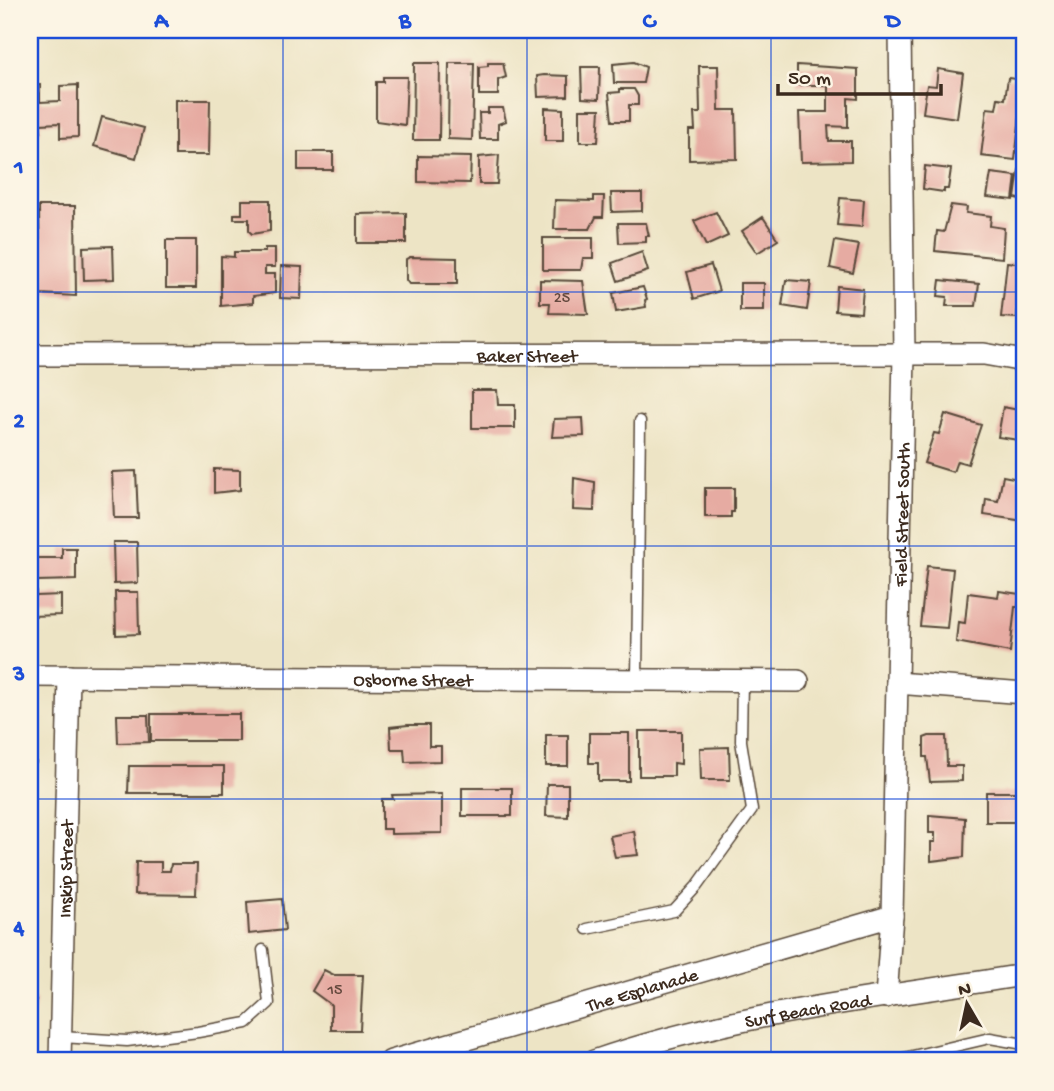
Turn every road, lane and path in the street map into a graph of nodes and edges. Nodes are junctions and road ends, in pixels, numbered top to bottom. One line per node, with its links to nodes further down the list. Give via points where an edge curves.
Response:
1 (900, 30): 2 (street, Field Street South)
2 (904, 354): 3 (street, Baker Street); 4 (street, Baker Street, via 984,354); 11 (street, Field Street South)
3 (30, 355)
4 (1024, 361)
5 (639, 421): 8 (lane)
6 (30, 676): 7 (street, Osborne Street)
7 (69, 676): 8 (street, Osborne Street); 18 (street, Inskip Street)
8 (637, 680): 9 (street, Osborne Street)
9 (742, 681): 10 (street, Osborne Street); 14 (lane, via 741,741 752,810 697,887 674,911)
10 (798, 681)
11 (897, 683): 12 (street); 13 (street, Field Street South)
12 (1024, 693)
13 (892, 916): 17 (street, Field Street South); 21 (street, The Esplanade)
14 (587, 929)
15 (263, 950): 18 (lane, via 269,1003 247,1023 128,1041)
16 (1024, 975): 17 (street, Surf Beach Road)
17 (886, 998): 22 (street, Surf Beach Road, via 708,1029)
18 (61, 1037): 20 (street, Inskip Street)
19 (1024, 1044): 23 (lane, via 990,1038)
20 (60, 1061)
21 (391, 1061)
22 (594, 1061)
23 (891, 1061)

